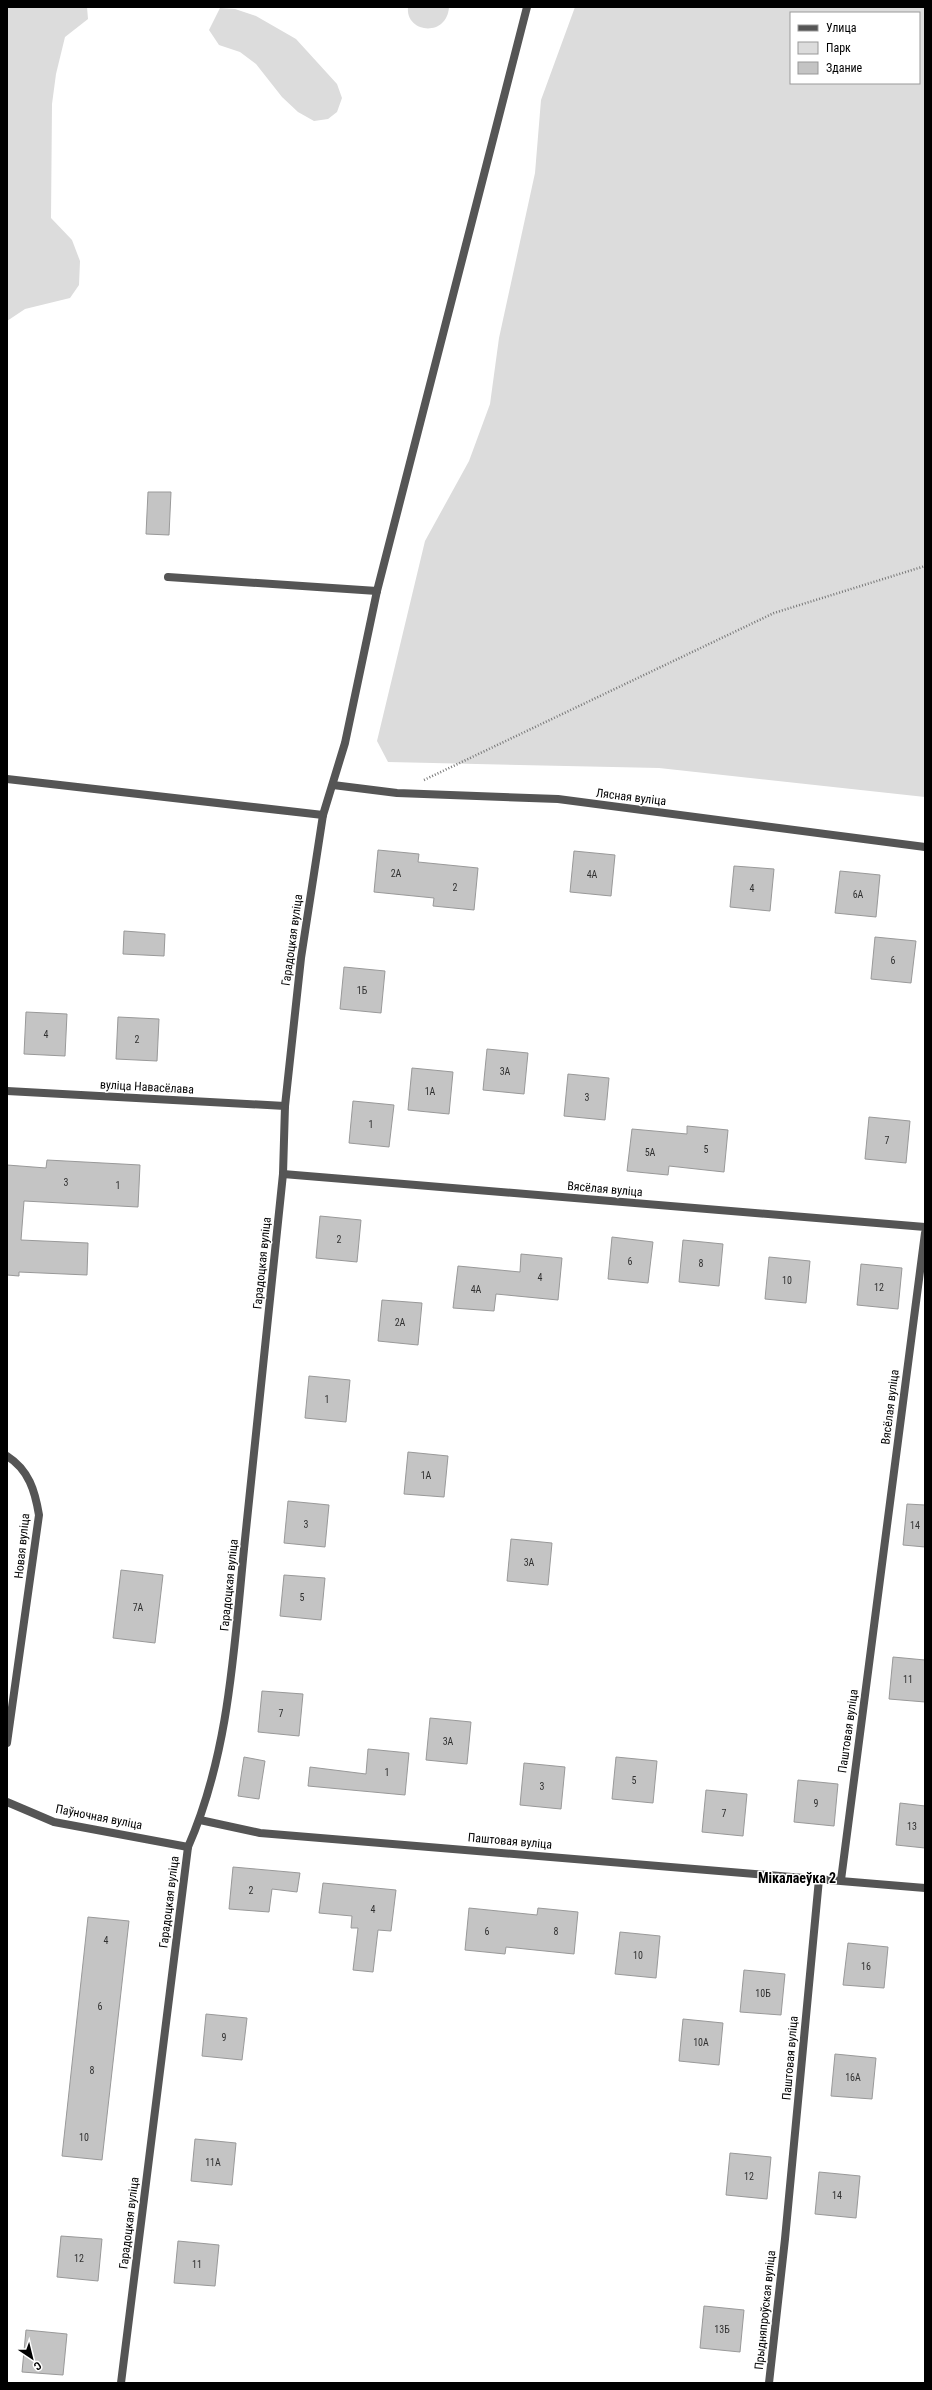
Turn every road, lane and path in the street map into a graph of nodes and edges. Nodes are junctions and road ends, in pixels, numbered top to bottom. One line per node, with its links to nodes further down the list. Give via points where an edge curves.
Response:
1 (527, 7): 4 (street, Гарадоцкая вуліца)
2 (925, 566): 6 (path, via 774,613)
3 (168, 577): 4 (street)
4 (377, 591): 7 (street, Гарадоцкая вуліца, via 345,743)
5 (7, 779): 8 (street)
6 (418, 782)
7 (333, 785): 8 (street, Гарадоцкая вуліца); 9 (street, Лясная вуліца, via 397,792 558,799)
8 (323, 815): 11 (street, Гарадоцкая вуліца, via 301,958)
9 (925, 847)
10 (7, 1091): 11 (street, вуліца Навасёлава)
11 (285, 1106): 12 (street, Гарадоцкая вуліца)
12 (283, 1174): 13 (street, Вясёлая вуліца); 19 (street, Гарадоцкая вуліца, via 230,1680 215,1767)
13 (925, 1227)
14 (925, 1232): 16 (street, Вясёлая вуліца)
15 (7, 1456): 17 (street, Новая вуліца, via 28,1474 36,1495 39,1515)
16 (880, 1585): 22 (street, Паштовая вуліца)
17 (7, 1743)
18 (7, 1802): 20 (street, Паўночная вуліца, via 54,1822)
19 (200, 1820): 20 (street, Гарадоцкая вуліца); 21 (street, Паштовая вуліца, via 260,1832)
20 (188, 1847): 25 (street, Гарадоцкая вуліца)
21 (819, 1879): 22 (street, Паштовая вуліца); 24 (street, Паштовая вуліца)
22 (841, 1880): 23 (street, Паштовая вуліца)
23 (925, 1888)
24 (785, 2239): 26 (street, Прыдняпроўская вуліца)
25 (121, 2383)
26 (769, 2383)

